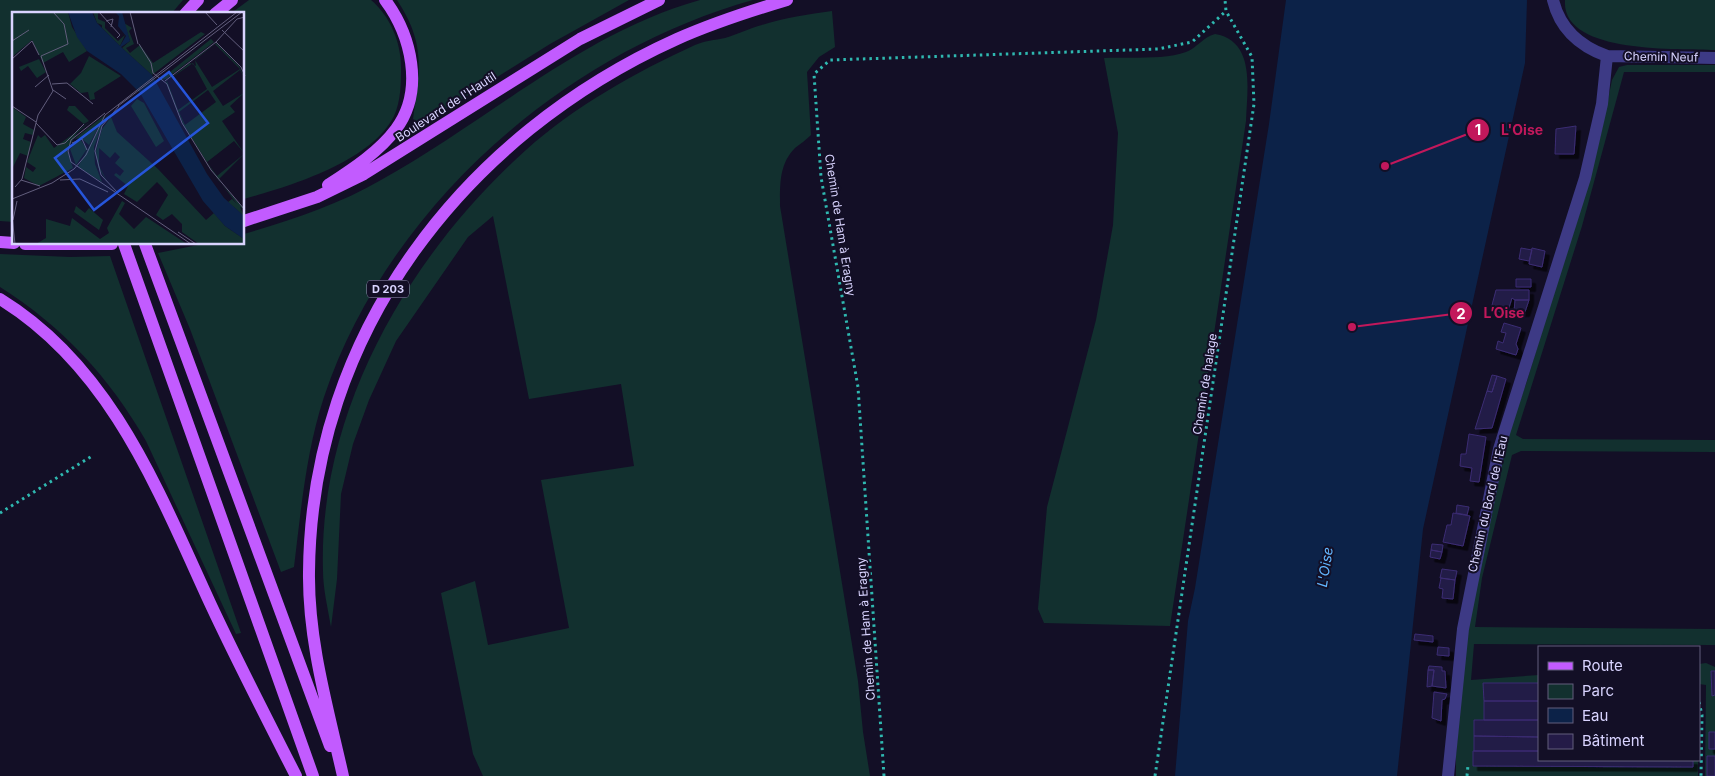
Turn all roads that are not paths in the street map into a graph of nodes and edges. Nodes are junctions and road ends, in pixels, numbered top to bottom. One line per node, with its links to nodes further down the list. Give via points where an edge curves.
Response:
1 (198, 0): 7 (main road)
2 (232, 0): 8 (main road)
3 (385, 0): 11 (main road, via 397,18 410,53 412,81 403,118 388,139 374,151)
4 (659, 0): 11 (main road, Boulevard de l'Hautil, via 580,39 364,174)
5 (787, 0): 18 (main road, D 203, via 719,22 649,53 549,115 458,196 412,252 388,290 344,379 320,462 312,515 309,571 315,648)
6 (1554, 0): 9 (street, via 1570,34 1591,51)
7 (187, 12)
8 (217, 12)
9 (1607, 56): 10 (street, Chemin Neuf); 19 (street, Chemin du Bord de l'Eau, via 1602,104 1585,178 1499,449 1490,488 1463,629)
10 (1715, 58)
11 (294, 206): 12 (main road, Boulevard de l'Hautil)
12 (245, 222)
13 (124, 245): 17 (main road)
14 (145, 245): 18 (main road)
15 (0, 299): 16 (main road, via 45,333 73,361 92,381 127,431)
16 (296, 776)
17 (313, 776)
18 (342, 776)
19 (1448, 776)

